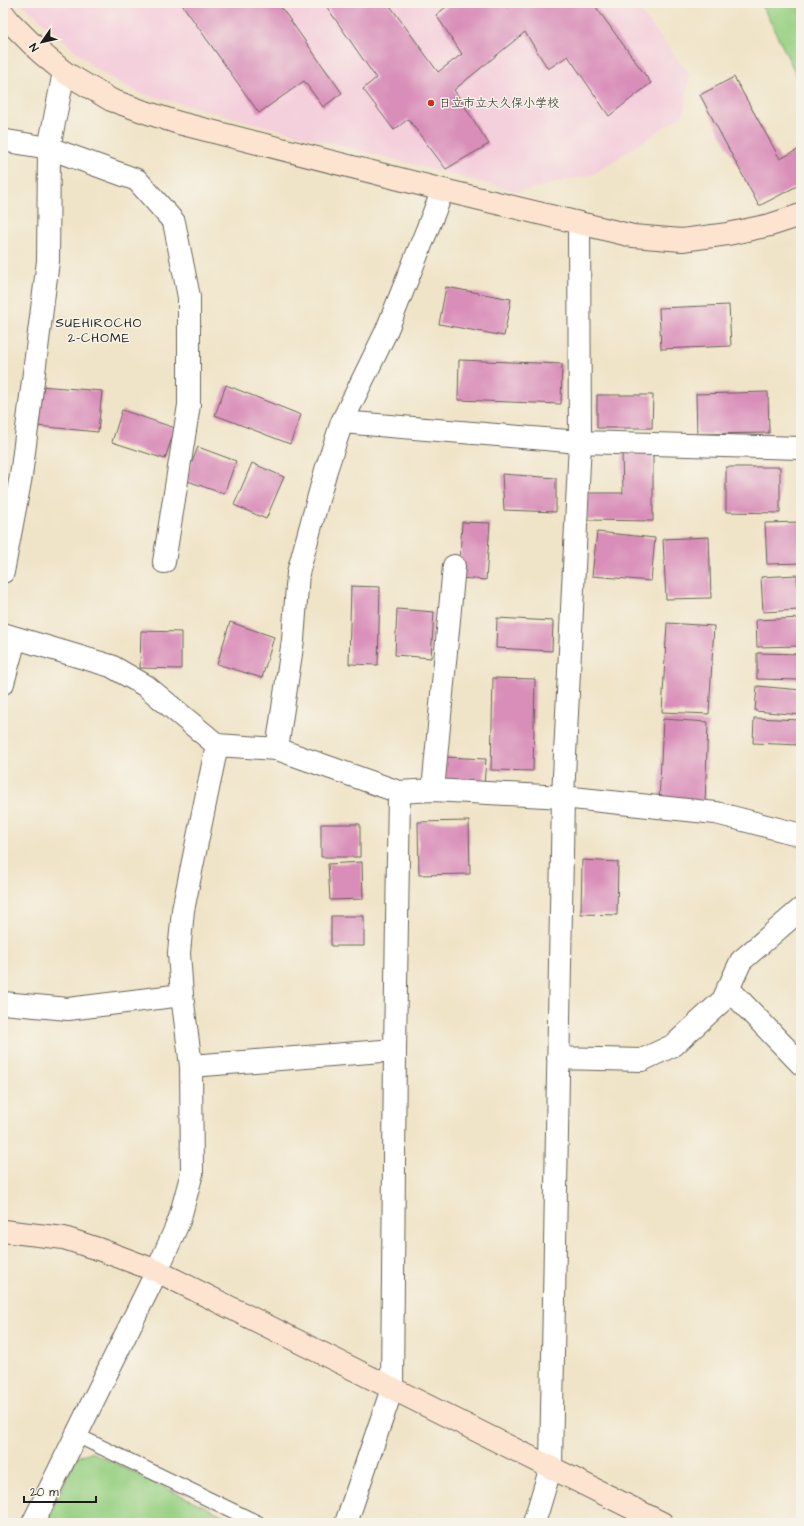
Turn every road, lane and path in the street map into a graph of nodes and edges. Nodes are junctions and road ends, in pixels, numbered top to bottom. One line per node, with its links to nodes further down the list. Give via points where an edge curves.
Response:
1 (3, 13): 2 (street, via 40,52)
2 (64, 72): 4 (street); 5 (street, via 111,100 179,123)
3 (3, 141): 4 (street)
4 (49, 148): 11 (street, via 137,180 174,222 189,297 189,405); 13 (street, via 48,261 22,476)
5 (443, 190): 7 (street); 8 (street, via 386,332)
6 (801, 215): 7 (street, via 735,233 682,240 633,236)
7 (579, 223): 9 (street)
8 (342, 422): 9 (street); 17 (street, via 298,573 293,640)
9 (580, 442): 10 (street); 20 (street)
10 (801, 448)
11 (164, 562)
12 (454, 566): 18 (street)
13 (3, 572)
14 (9, 636): 15 (street); 16 (street, via 112,666 146,686)
15 (3, 683)
16 (217, 744): 17 (street); 24 (street, via 183,910 179,953)
17 (277, 749): 19 (street)
18 (433, 790): 19 (street); 20 (street)
19 (399, 792): 26 (street)
20 (563, 797): 21 (street, via 716,813); 27 (street)
21 (801, 831)
22 (801, 909): 23 (street, via 741,960)
23 (728, 988): 27 (street, via 723,1000 674,1045 642,1060); 28 (street)
24 (182, 995): 25 (street, via 68,1009); 29 (street)
25 (3, 1003)
26 (395, 1050): 29 (street); 32 (street)
27 (558, 1058): 34 (street)
28 (801, 1064)
29 (191, 1066): 31 (street, via 192,1174 179,1221)
30 (3, 1231): 31 (street, via 64,1238)
31 (157, 1271): 32 (street); 33 (street)
32 (392, 1389): 34 (street); 37 (street)
33 (76, 1435): 35 (street); 36 (lane)
34 (551, 1467): 38 (street); 39 (street)
35 (33, 1523)
36 (258, 1523)
37 (346, 1523)
38 (534, 1523)
39 (662, 1523)

